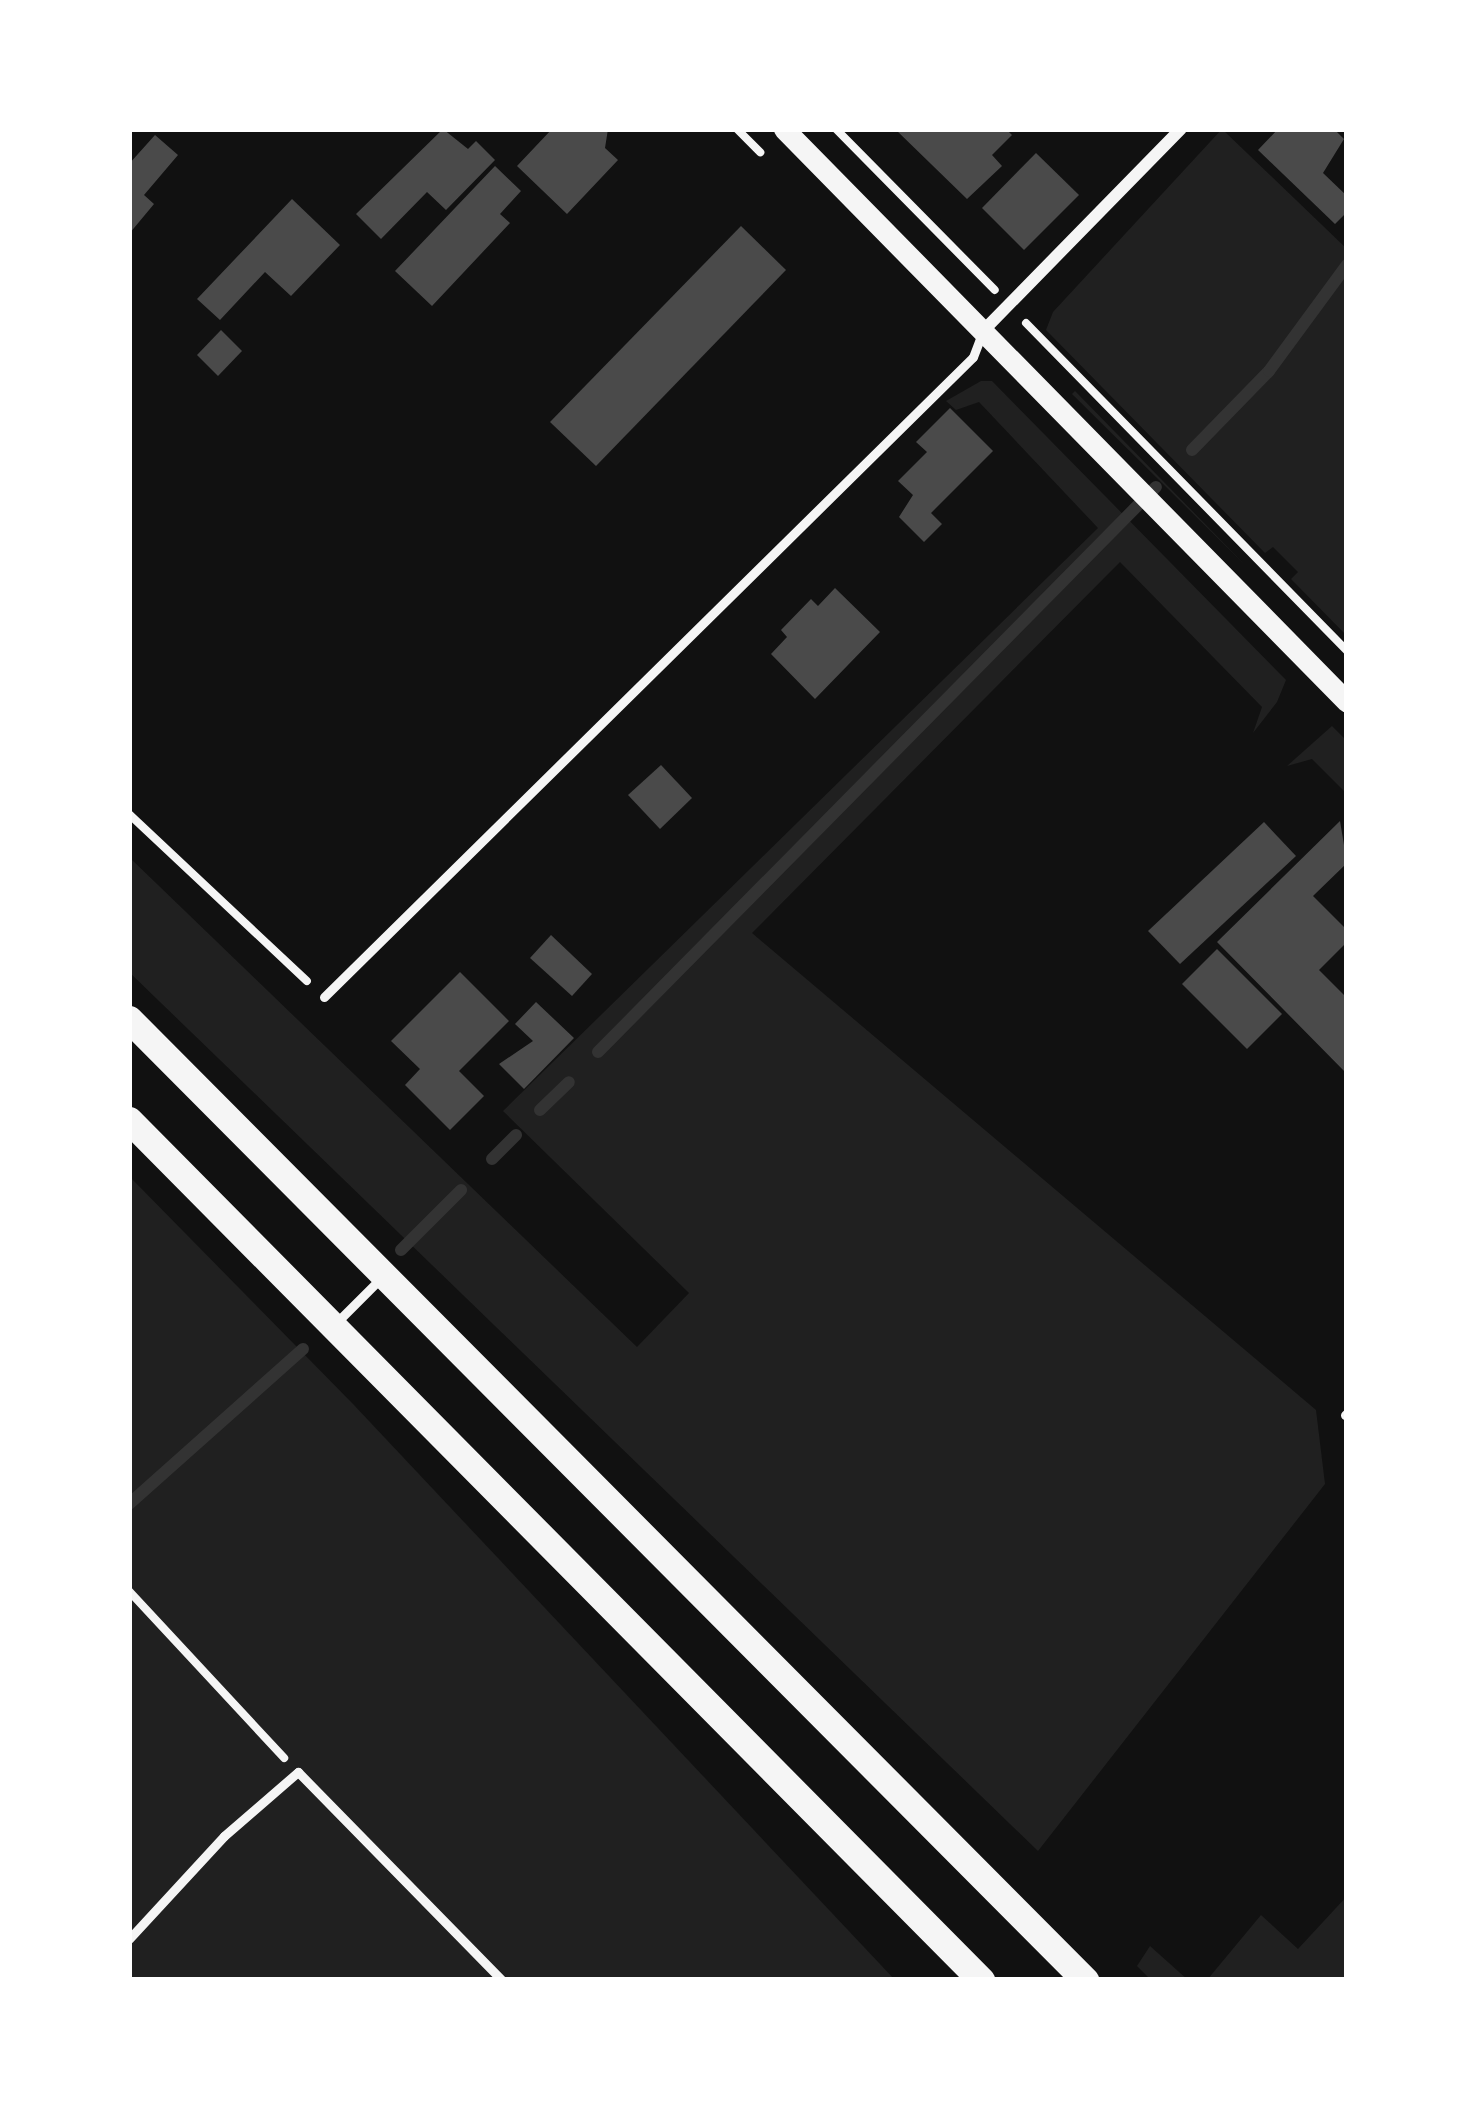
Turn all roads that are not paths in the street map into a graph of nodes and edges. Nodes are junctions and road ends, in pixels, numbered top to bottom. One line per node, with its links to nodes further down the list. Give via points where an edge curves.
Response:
1 (784, 129): 3 (street)
2 (1180, 129): 3 (street)
3 (983, 331): 4 (street); 5 (lane, via 973,357)
4 (1347, 702)
5 (324, 998)
6 (129, 1019): 8 (main road)
7 (129, 1120): 9 (main road)
8 (384, 1275): 9 (lane); 13 (main road)
9 (333, 1326): 12 (main road)
10 (129, 1939): 11 (lane, via 224,1836 298,1772)
11 (502, 1980)
12 (980, 1980)
13 (1085, 1980)

